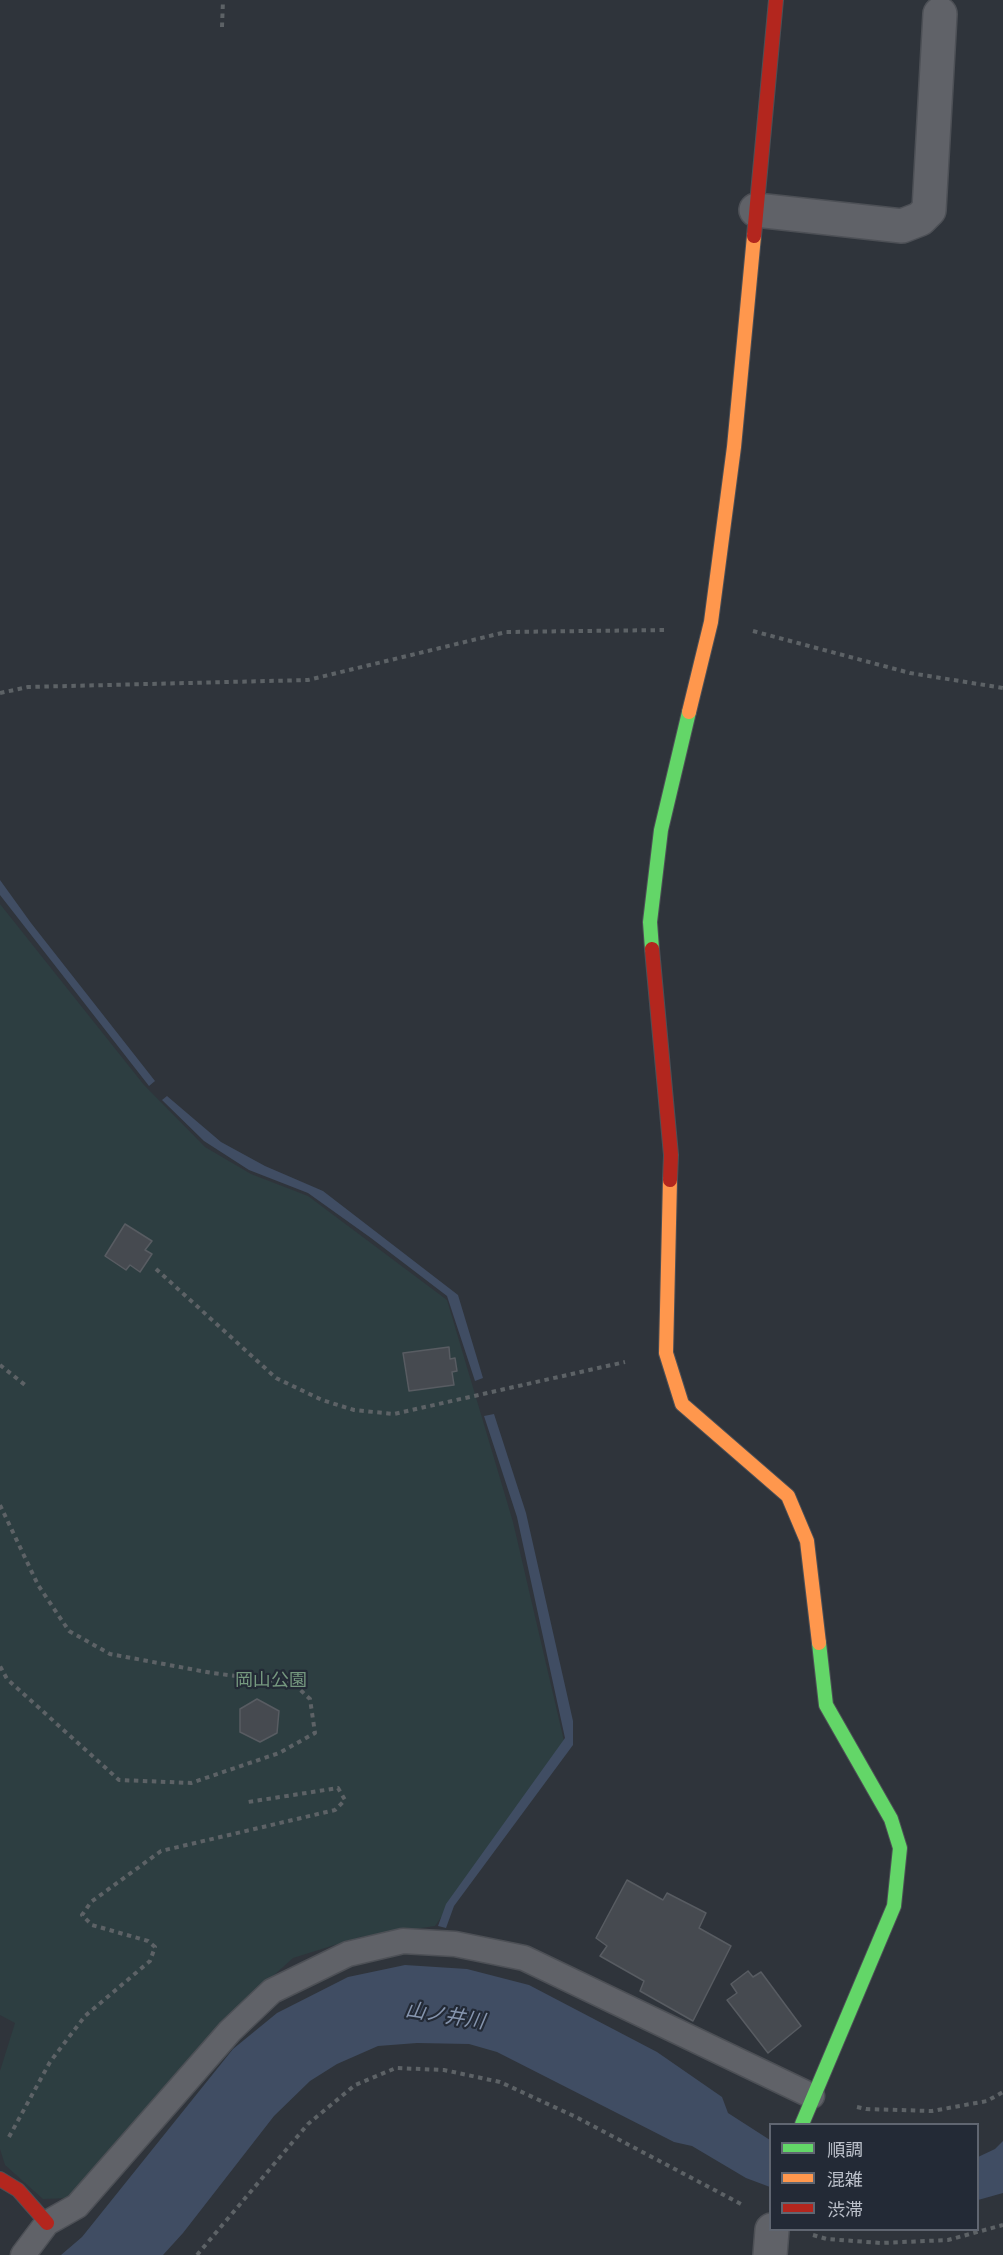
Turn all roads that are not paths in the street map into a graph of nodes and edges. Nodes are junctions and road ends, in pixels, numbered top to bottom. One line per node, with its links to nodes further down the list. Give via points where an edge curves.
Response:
1 (776, 0): 3 (street)
2 (940, 14): 3 (street, via 929,210 920,219 902,226)
3 (756, 210): 4 (street, via 734,447 710,626 661,830 650,922 671,1155 666,1353 682,1404 788,1496 807,1540 826,1705 891,1819 900,1848 894,1906)
4 (810, 2103): 5 (street); 8 (lane, via 524,1958 455,1944 403,1941 348,1954 272,1991 230,2031 77,2206)
5 (802, 2123)
6 (0, 2179): 8 (street, via 18,2190)
7 (761, 2219): 10 (street)
8 (47, 2223): 9 (lane)
9 (23, 2255)
10 (770, 2255)

